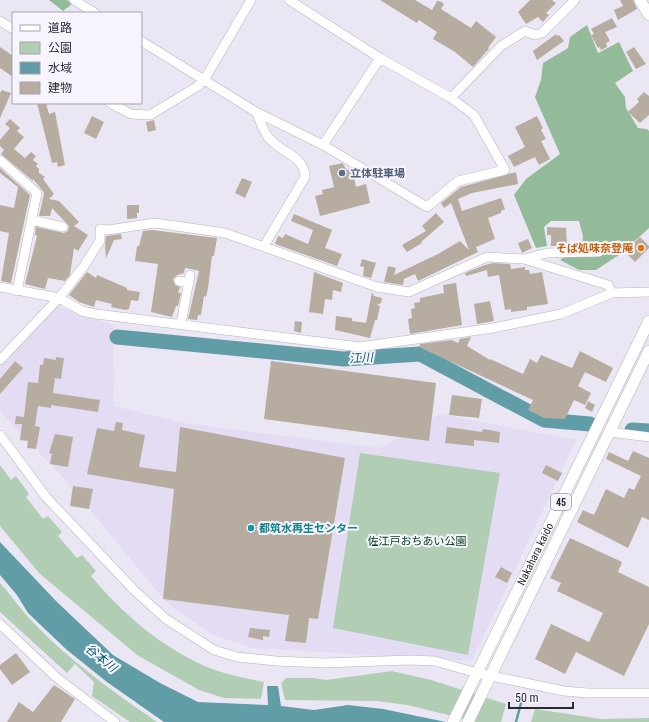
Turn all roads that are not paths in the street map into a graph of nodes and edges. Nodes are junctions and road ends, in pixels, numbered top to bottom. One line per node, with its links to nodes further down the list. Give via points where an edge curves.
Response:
1 (74, 0): 6 (street)
2 (251, 0): 12 (street)
3 (289, 0): 11 (street)
4 (575, 0): 13 (street, via 542,33 535,35 525,31 502,46)
5 (640, 0): 7 (main road)
6 (87, 7)
7 (649, 15)
8 (0, 21): 9 (street)
9 (12, 28)
10 (142, 42): 12 (street)
11 (380, 58): 13 (street); 16 (street)
12 (204, 80): 14 (street, via 150,115 131,114); 15 (street)
13 (451, 98): 16 (street, via 474,115 505,170 458,181 427,207)
14 (112, 104)
15 (256, 112): 16 (street); 20 (street, via 275,145 303,165 305,170 305,177)
16 (323, 145)
17 (0, 160): 18 (street, via 37,193)
18 (31, 220): 19 (street); 25 (street)
19 (63, 227)
20 (264, 246): 22 (street, via 377,287 409,292 487,257); 28 (street, via 225,233 155,223 100,229 100,242)
21 (599, 252): 22 (street, via 547,253)
22 (524, 259): 27 (street, via 608,285)
23 (178, 281): 30 (street, via 190,279)
24 (0, 287): 25 (street)
25 (17, 291): 28 (street)
26 (649, 292): 27 (street)
27 (612, 293): 30 (street, via 568,311 493,328 360,347)
28 (59, 298): 30 (street, via 82,311); 32 (street)
29 (649, 321): 37 (main road, Nakahara kaido / 45)
30 (181, 324)
31 (649, 352): 33 (main road, Nakahara kaido / 45)
32 (0, 360)
33 (610, 432): 35 (street); 38 (main road, Nakahara kaido / 45)
34 (0, 434): 37 (street, via 46,497 135,591 166,620 214,650 237,657 283,661 435,661)
35 (649, 437)
36 (0, 624): 40 (street, via 56,678)
37 (475, 678): 38 (street); 41 (main road, Nakahara kaido / 45)
38 (489, 680): 39 (street, via 587,693); 42 (main road, Nakahara kaido / 45)
39 (649, 693)
40 (115, 722)
41 (453, 722)
42 (468, 722)

